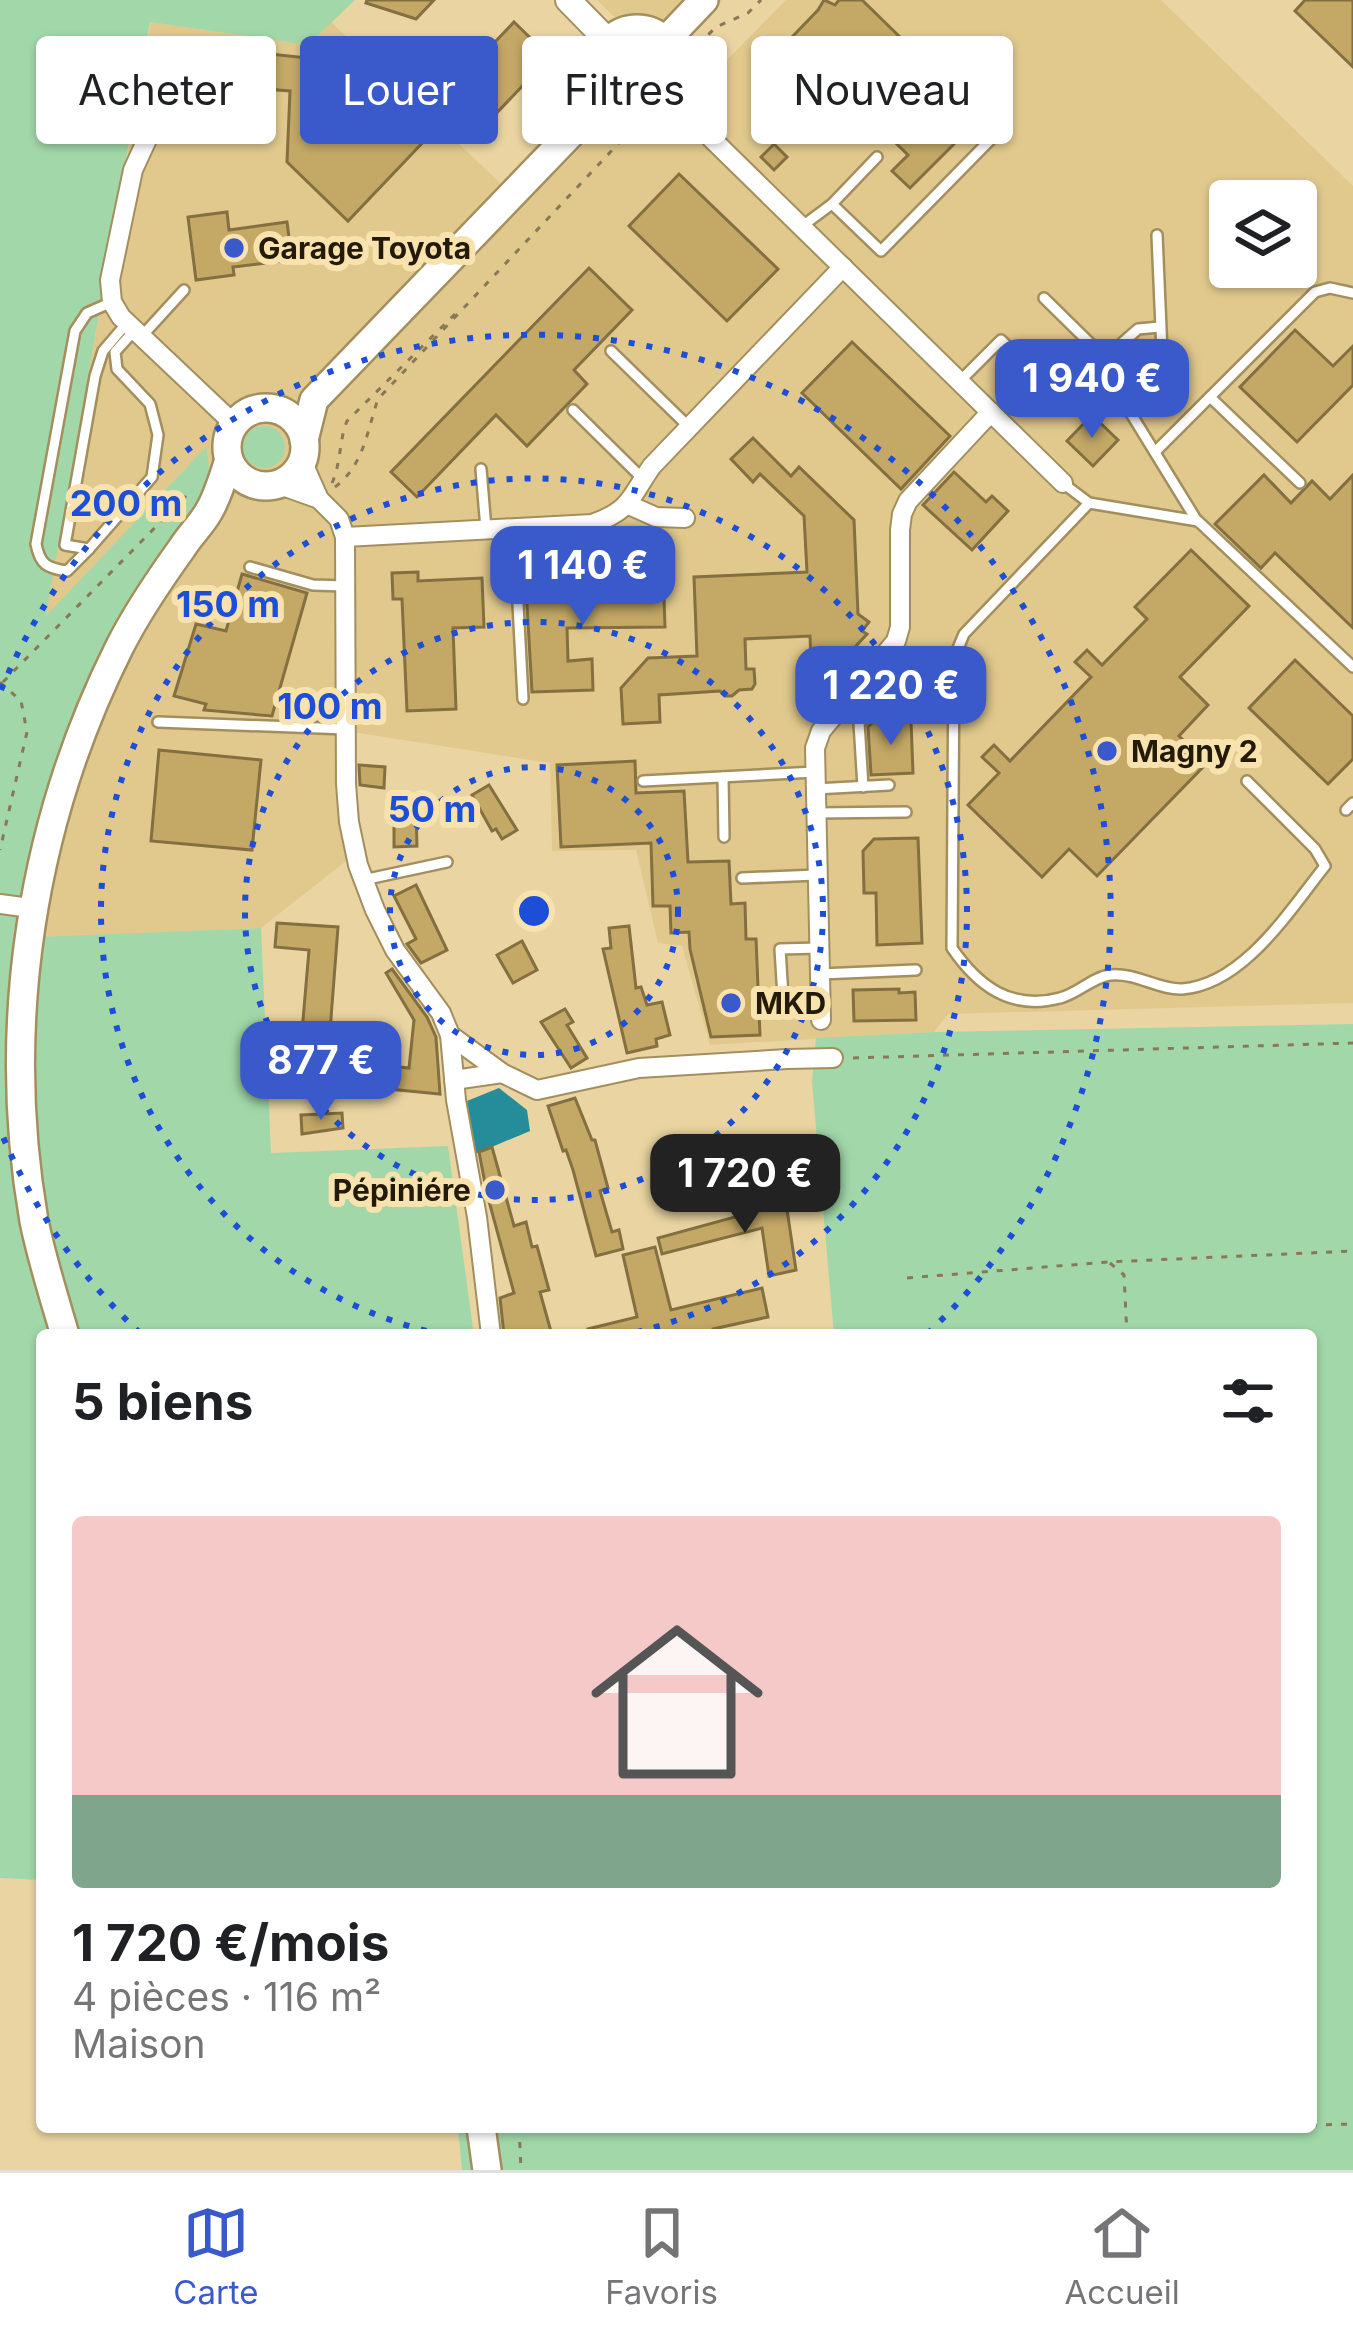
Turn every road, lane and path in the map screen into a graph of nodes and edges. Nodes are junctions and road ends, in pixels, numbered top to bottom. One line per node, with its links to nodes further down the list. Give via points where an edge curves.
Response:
1 (568, 0): 4 (street)
2 (704, 0): 7 (main road)
3 (761, 0): 8 (path)
4 (603, 36)
5 (618, 36): 6 (main road, via 637,29)
6 (657, 36)
7 (670, 36)
8 (707, 36)
9 (144, 144): 23 (street, via 110,280)
10 (561, 144): 32 (main road)
11 (618, 144): 19 (path)
12 (717, 144): 16 (street)
13 (986, 144): 15 (lane, via 881,251)
14 (877, 158): 15 (lane)
15 (832, 204): 16 (lane)
16 (801, 227): 18 (street)
17 (1157, 235): 24 (lane)
18 (843, 267): 30 (street); 37 (street)
19 (491, 278): 46 (path, via 378,399 362,454); 46 (path, via 347,421 339,466)
20 (184, 290): 25 (lane)
21 (1353, 292): 31 (lane, via 1315,292)
22 (1044, 298): 28 (lane)
23 (112, 302): 25 (street); 55 (lane, via 75,331 37,544 42,562 67,571)
24 (1160, 327): 27 (lane); 28 (lane, via 1138,329)
25 (134, 329): 36 (street); 55 (lane, via 103,351 95,376 65,545); 55 (lane, via 115,352 117,369 150,404 158,435 152,477)
26 (611, 351): 37 (lane)
27 (1162, 352)
28 (1106, 358): 29 (lane)
29 (1097, 379): 30 (lane, via 1068,408 1001,340); 39 (lane)
30 (960, 381): 35 (street)
31 (1210, 397): 39 (lane); 44 (lane)
32 (314, 400): 33 (main road); 38 (main road)
33 (277, 410): 36 (main road, via 258,409); 38 (main road, via 295,421)
34 (573, 410): 42 (lane)
35 (991, 412): 43 (street); 66 (street, via 908,501 896,641 821,731)
36 (234, 424): 40 (main road)
37 (690, 428): 42 (street)
38 (303, 450): 45 (main road, via 296,471); 46 (street)
39 (1155, 452): 51 (lane)
40 (229, 460): 45 (main road); 47 (main road)
41 (481, 470): 53 (lane)
42 (643, 479): 49 (street)
43 (1063, 483): 48 (lane)
44 (1300, 483)
45 (266, 484): 46 (street); 47 (main road)
46 (320, 499): 54 (street)
47 (213, 501): 59 (path, via 201,481); 79 (main road, via 100,686 59,790)
48 (1089, 503): 51 (lane); 67 (lane, via 964,634 954,658 952,948 970,974 1005,998 1062,998 1108,975 1179,989 1232,973 1325,866)
49 (628, 505): 50 (street); 52 (street, via 592,524)
50 (685, 518)
51 (1198, 521): 58 (lane)
52 (514, 528): 53 (street); 60 (lane)
53 (486, 529): 54 (street)
54 (345, 537): 57 (street)
55 (89, 549)
56 (250, 567): 57 (lane)
57 (346, 586): 63 (street)
58 (1353, 667)
59 (2, 682): 73 (path, via 21,701 27,733)
60 (523, 699)
61 (891, 706): 69 (lane, via 859,723)
62 (158, 722): 63 (lane)
63 (346, 729): 77 (street, via 350,822)
64 (723, 777): 65 (lane); 66 (lane); 72 (lane)
65 (643, 781)
66 (815, 781): 69 (lane); 71 (street)
67 (1247, 781)
68 (890, 785): 69 (lane)
69 (863, 787)
70 (906, 812): 71 (lane)
71 (816, 813): 75 (street)
72 (724, 837)
73 (0, 850)
74 (447, 862): 77 (lane)
75 (818, 874): 76 (lane); 80 (street)
76 (742, 878)
77 (364, 880): 85 (street, via 395,950)
78 (0, 904): 79 (street)
79 (30, 908): 93 (main road, via 20,1114 34,1221)
80 (819, 948): 82 (street); 83 (lane, via 780,949)
81 (916, 970): 82 (lane)
82 (820, 974): 84 (street)
83 (784, 1012)
84 (821, 1020)
85 (450, 1035): 88 (street); 89 (street)
86 (1353, 1043): 87 (path)
87 (833, 1058): 88 (street, via 639,1068 537,1090)
88 (502, 1072): 89 (street)
89 (454, 1080): 94 (street)
90 (1353, 1252): 91 (path)
91 (1108, 1262): 92 (path); 95 (path, via 1124,1276)
92 (907, 1278)
93 (63, 1329)
94 (490, 1329)
95 (1127, 1329)
96 (1353, 2124): 97 (path)
97 (1317, 2125)
98 (482, 2133): 100 (main road)
99 (519, 2133): 101 (path)
100 (488, 2170)
101 (520, 2170)

